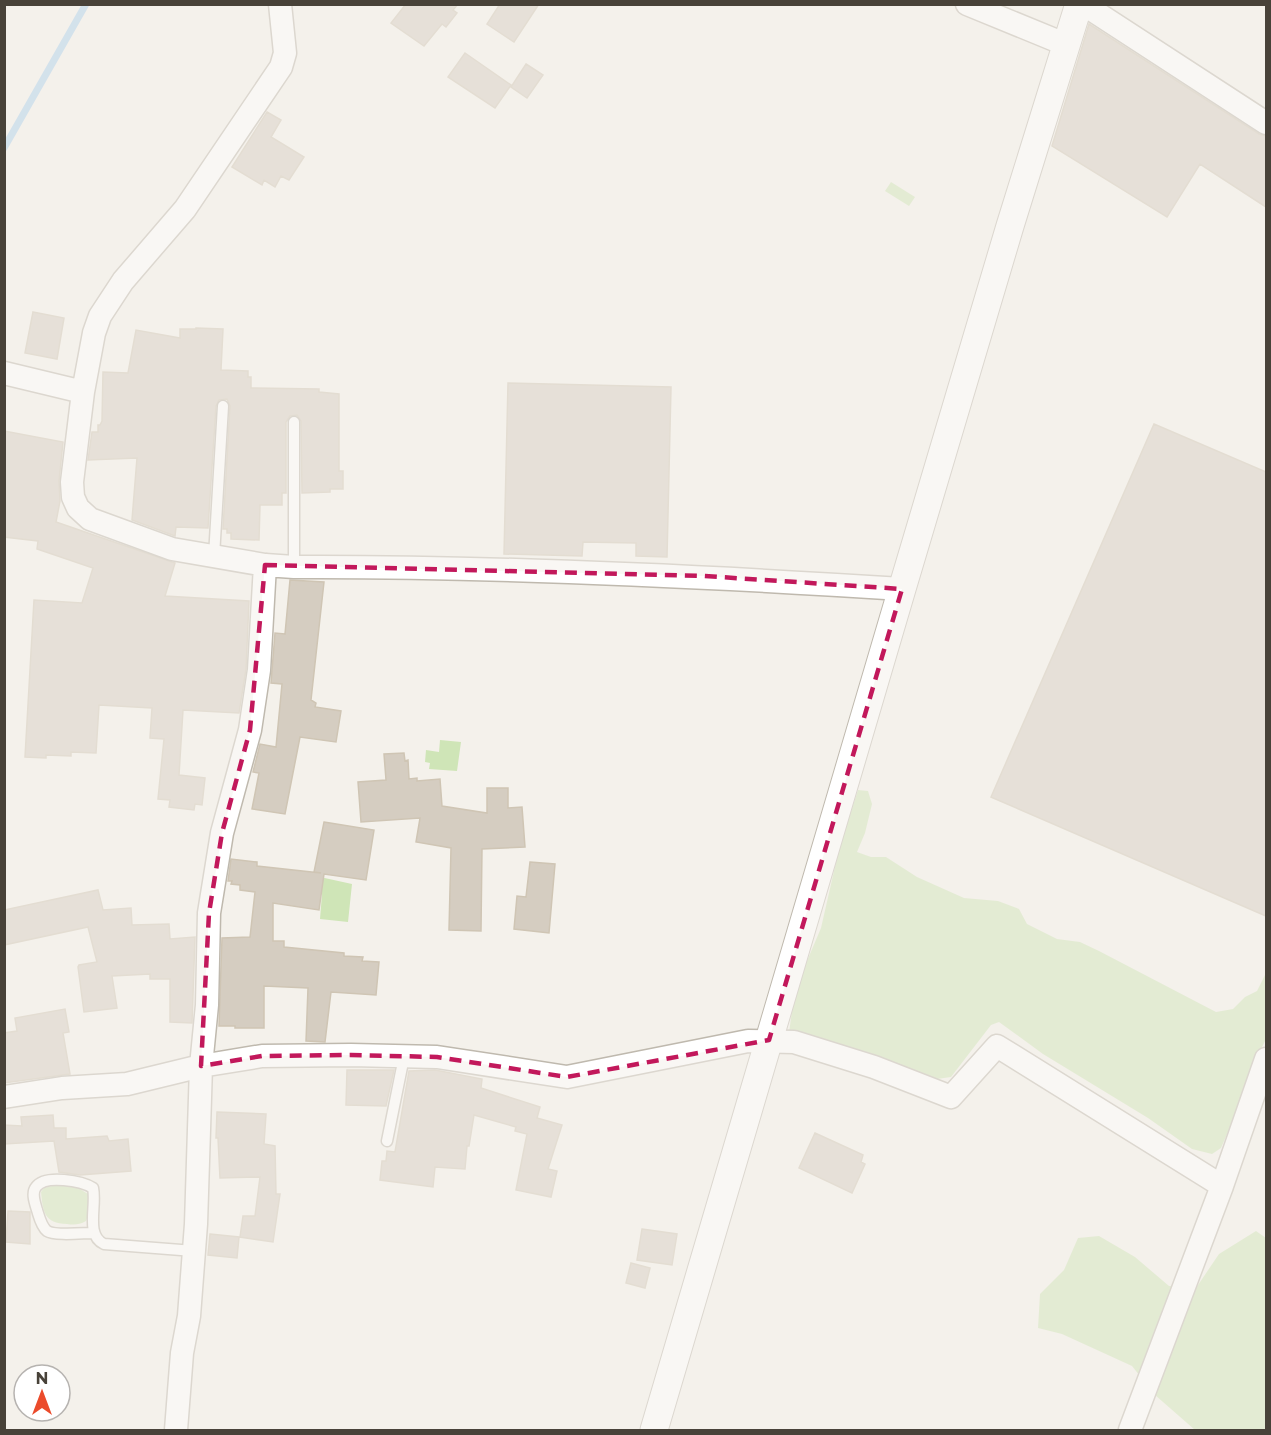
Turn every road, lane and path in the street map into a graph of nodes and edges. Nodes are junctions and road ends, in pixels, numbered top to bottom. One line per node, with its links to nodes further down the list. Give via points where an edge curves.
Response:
1 (280, 4): 7 (street, via 285,53 281,67 185,209 108,301 94,333)
2 (967, 4): 4 (street)
3 (1081, 4): 4 (street); 5 (street)
4 (1067, 45): 13 (street)
5 (1266, 123)
6 (4, 373): 7 (street)
7 (83, 392): 10 (street, via 72,482 78,508 90,519 172,549)
8 (222, 406): 10 (lane)
9 (294, 422): 12 (lane)
10 (214, 556): 11 (street)
11 (265, 565): 12 (street); 17 (street, via 259,670 250,730 222,833 209,913)
12 (294, 567): 13 (street, via 704,576)
13 (902, 589): 14 (street)
14 (769, 1040): 15 (street, via 567,1077 436,1057); 20 (street, via 794,1042 874,1067 951,1097 997,1046); 24 (street)
15 (404, 1057): 17 (street, via 262,1056); 19 (lane)
16 (1266, 1059): 20 (street)
17 (201, 1066): 18 (street, via 127,1083); 22 (street)
18 (4, 1097)
19 (387, 1141)
20 (1222, 1186): 25 (street)
21 (93, 1233): 21 (lane, via 93,1188 74,1180 43,1182 36,1187 36,1208 46,1230); 22 (lane, via 104,1244)
22 (194, 1251): 23 (street)
23 (176, 1431)
24 (654, 1431)
25 (1130, 1431)

